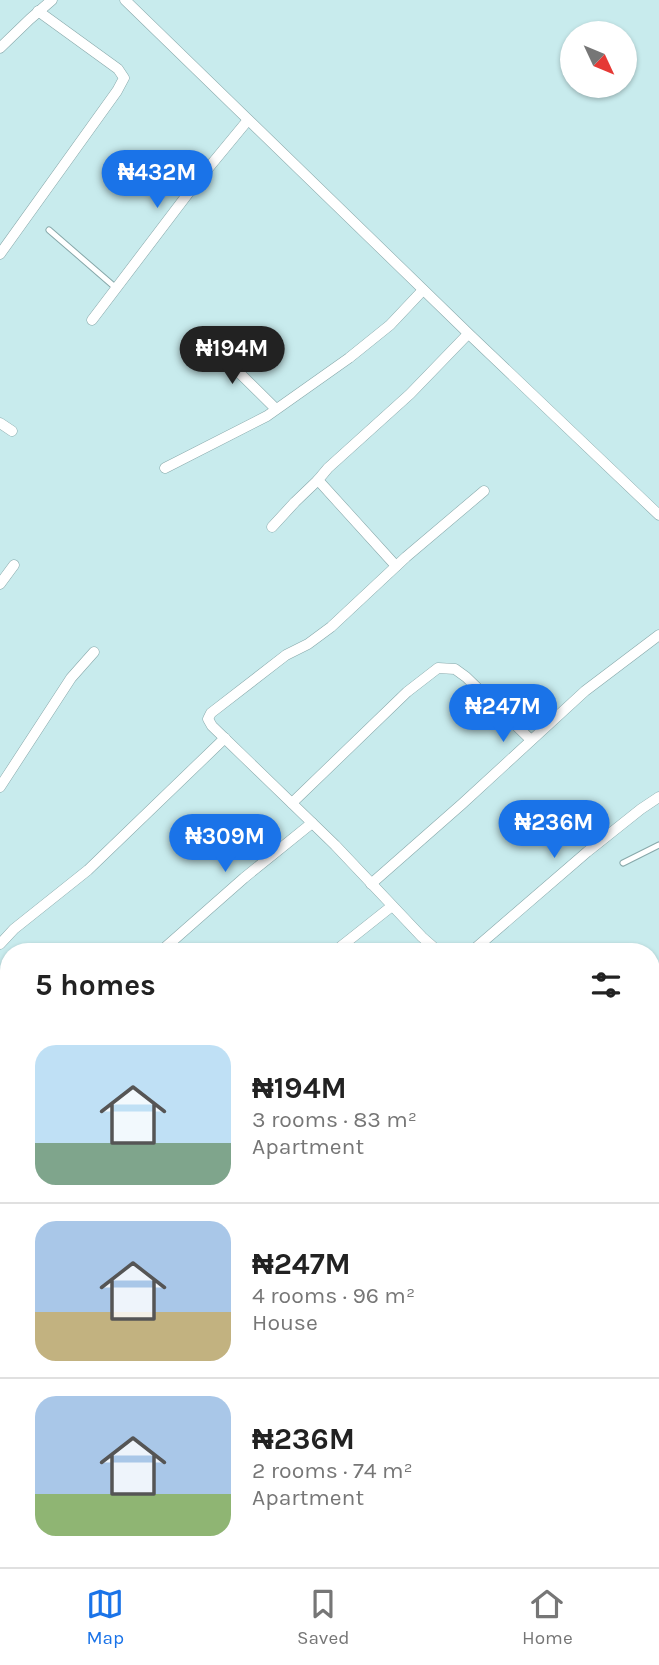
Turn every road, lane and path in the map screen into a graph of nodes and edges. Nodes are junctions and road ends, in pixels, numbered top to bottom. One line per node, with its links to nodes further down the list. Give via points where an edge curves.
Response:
1 (52, 0): 3 (street)
2 (125, 0): 5 (street)
3 (38, 11): 4 (street); 7 (street, via 124,78)
4 (0, 48)
5 (248, 120): 8 (street); 9 (street)
6 (49, 230): 8 (lane)
7 (0, 254)
8 (116, 288): 10 (street)
9 (423, 290): 11 (street); 13 (street, via 390,325)
10 (92, 320)
11 (468, 334): 17 (street); 19 (street)
12 (208, 342): 13 (street)
13 (276, 409): 16 (street)
14 (0, 423): 15 (street)
15 (12, 431)
16 (165, 468)
17 (318, 480): 20 (street); 22 (street)
18 (484, 491): 22 (street)
19 (659, 514)
20 (272, 527)
21 (14, 565): 23 (street)
22 (396, 566): 26 (street, via 331,627 211,713 208,719)
23 (0, 584)
24 (659, 635): 27 (street, via 584,691)
25 (94, 652): 28 (street, via 71,678)
26 (225, 738): 30 (street); 36 (street, via 88,870)
27 (531, 740): 30 (street, via 466,677 455,669 438,668); 34 (street)
28 (0, 787)
29 (659, 797): 40 (street)
30 (292, 803): 31 (street)
31 (312, 823): 34 (street); 37 (street)
32 (659, 845): 33 (lane)
33 (623, 863)
34 (372, 884): 35 (street)
35 (392, 906): 38 (street); 39 (street)
36 (1, 943)
37 (170, 943)
38 (345, 943)
39 (429, 943)
40 (481, 943)

